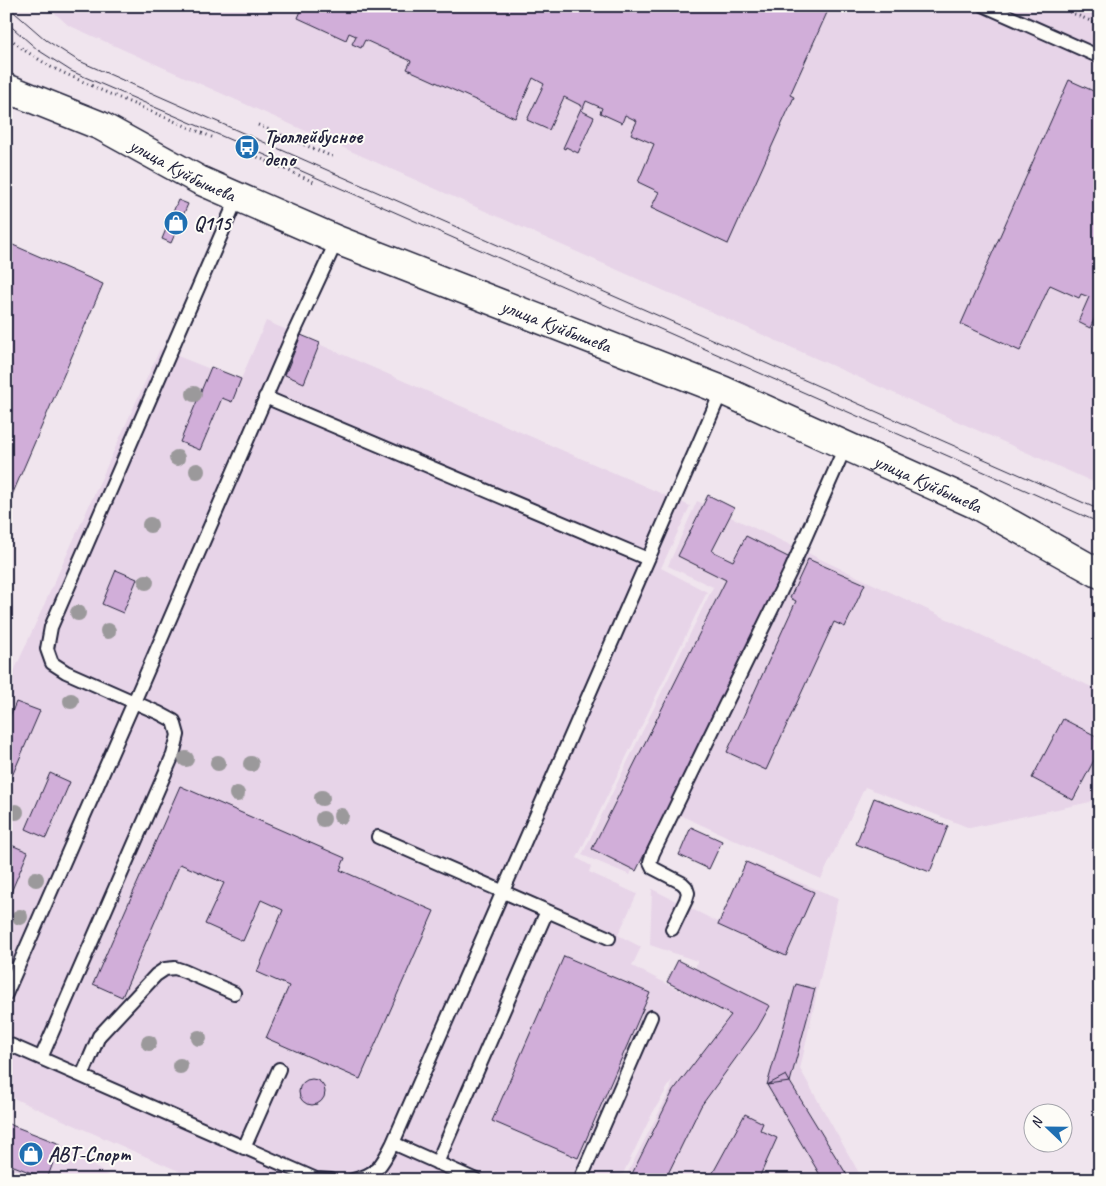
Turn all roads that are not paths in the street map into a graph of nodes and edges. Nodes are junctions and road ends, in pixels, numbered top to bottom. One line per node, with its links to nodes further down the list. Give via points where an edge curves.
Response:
1 (985, 6): 2 (lane)
2 (1100, 57)
3 (6, 88): 4 (main road, улица Куйбышева, via 101,126 199,180)
4 (238, 196): 5 (main road, улица Куйбышева); 11 (lane, via 51,627 47,649 52,663)
5 (337, 240): 6 (main road, улица Куйбышева); 7 (lane)
6 (722, 390): 8 (main road, улица Куйбышева); 9 (lane)
7 (265, 397): 9 (lane); 11 (lane)
8 (846, 445): 10 (main road, улица Куйбышева, via 975,504); 15 (lane, via 790,572 653,853 650,862 653,868 682,883 688,893)
9 (648, 559): 13 (lane)
10 (1100, 574)
11 (134, 702): 18 (lane); 21 (lane, via 174,721 178,735 173,755)
12 (378, 837): 13 (lane)
13 (503, 892): 14 (lane); 24 (lane)
14 (547, 911): 16 (lane); 26 (lane)
15 (672, 928)
16 (609, 938)
17 (234, 993): 23 (lane, via 184,971 165,969 156,974 99,1036)
18 (6, 994)
19 (651, 1017): 30 (lane)
20 (6, 1043): 21 (lane)
21 (41, 1058): 23 (lane)
22 (279, 1070): 25 (lane)
23 (82, 1076): 25 (lane)
24 (393, 1143): 26 (lane); 28 (lane, via 382,1164 366,1177)
25 (244, 1148): 27 (lane, via 316,1179)
26 (437, 1163): 29 (lane)
27 (331, 1180)
28 (353, 1180)
29 (476, 1180)
30 (580, 1180)

